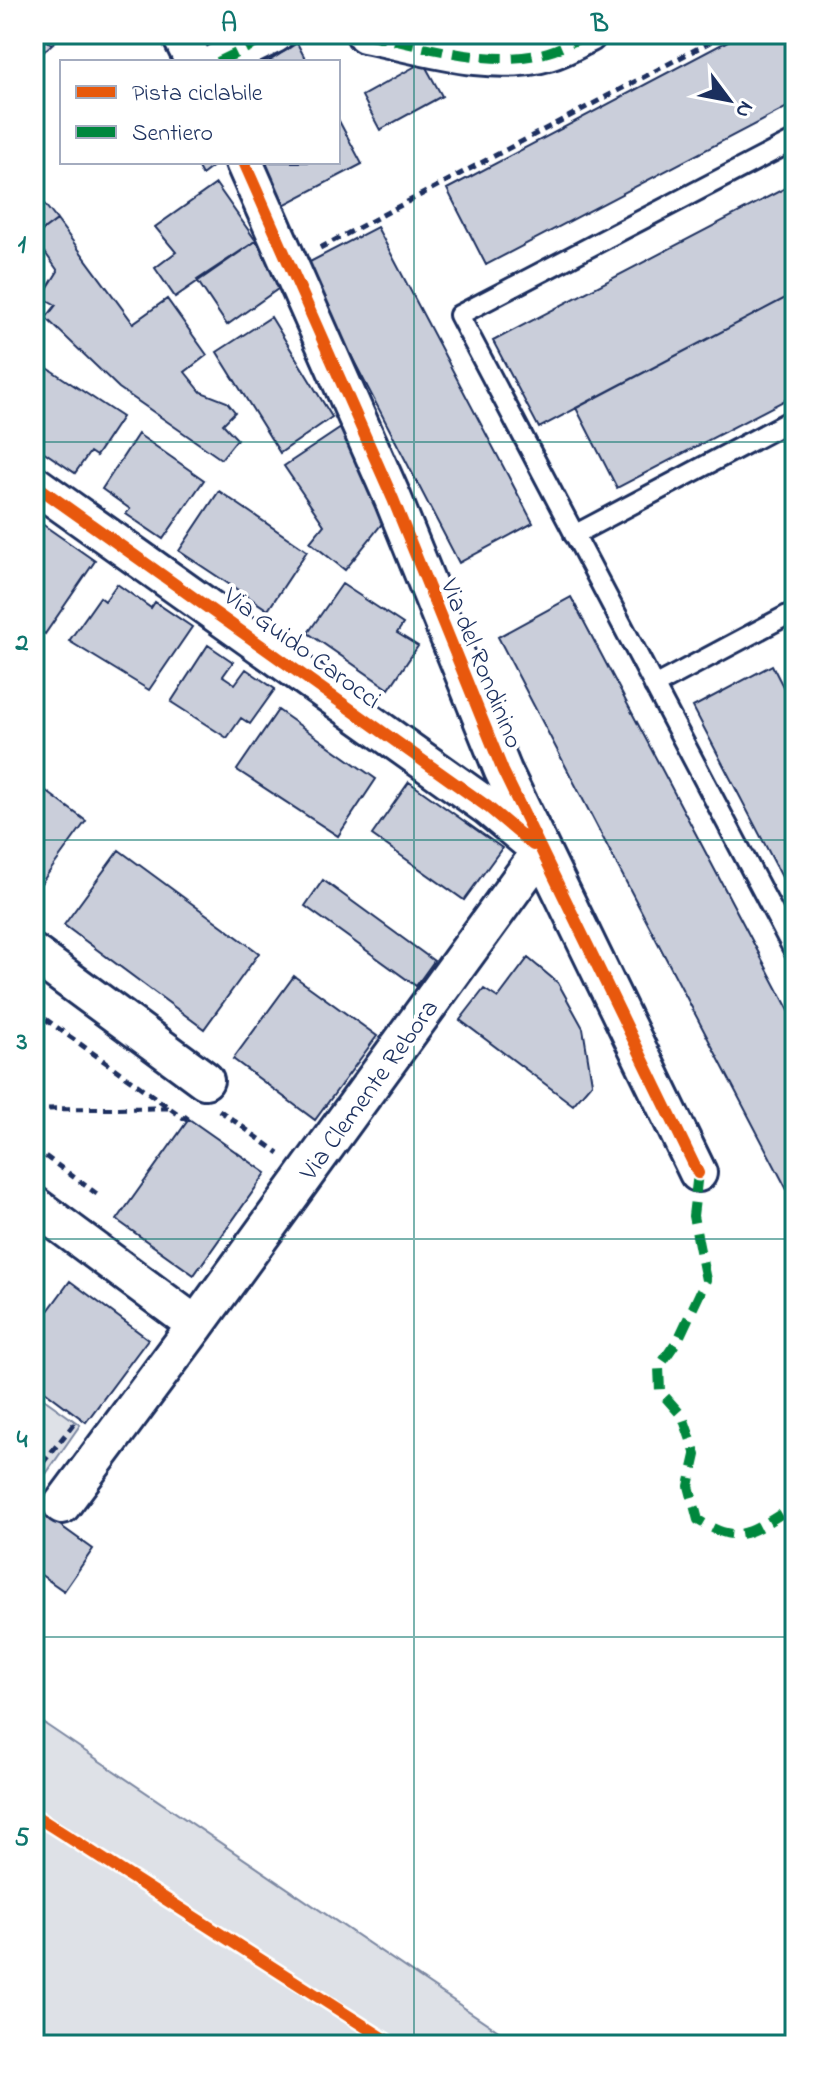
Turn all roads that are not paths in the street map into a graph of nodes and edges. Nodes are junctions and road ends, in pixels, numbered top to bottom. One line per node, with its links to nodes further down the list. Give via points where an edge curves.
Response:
1 (180, 34): 5 (street)
2 (275, 34): 6 (street)
3 (365, 34): 4 (street, via 494,57 550,52)
4 (588, 34)
5 (193, 60)
6 (222, 60)
7 (795, 140): 11 (lane, via 459,315)
8 (245, 164): 14 (street, Via del Rondinino, via 393,499)
9 (794, 421): 11 (lane)
10 (34, 484): 14 (street, Via Guido Carocci, via 488,807)
11 (574, 535): 13 (lane)
12 (795, 611): 13 (lane)
13 (654, 686): 15 (lane)
14 (540, 852): 18 (street, Via del Rondinino); 20 (street, Via Clemente Rebora)
15 (795, 953)
16 (34, 954): 17 (street)
17 (210, 1093)
18 (698, 1173)
19 (34, 1205): 20 (street)
20 (196, 1325): 21 (street, Via Clemente Rebora)
21 (62, 1505)

